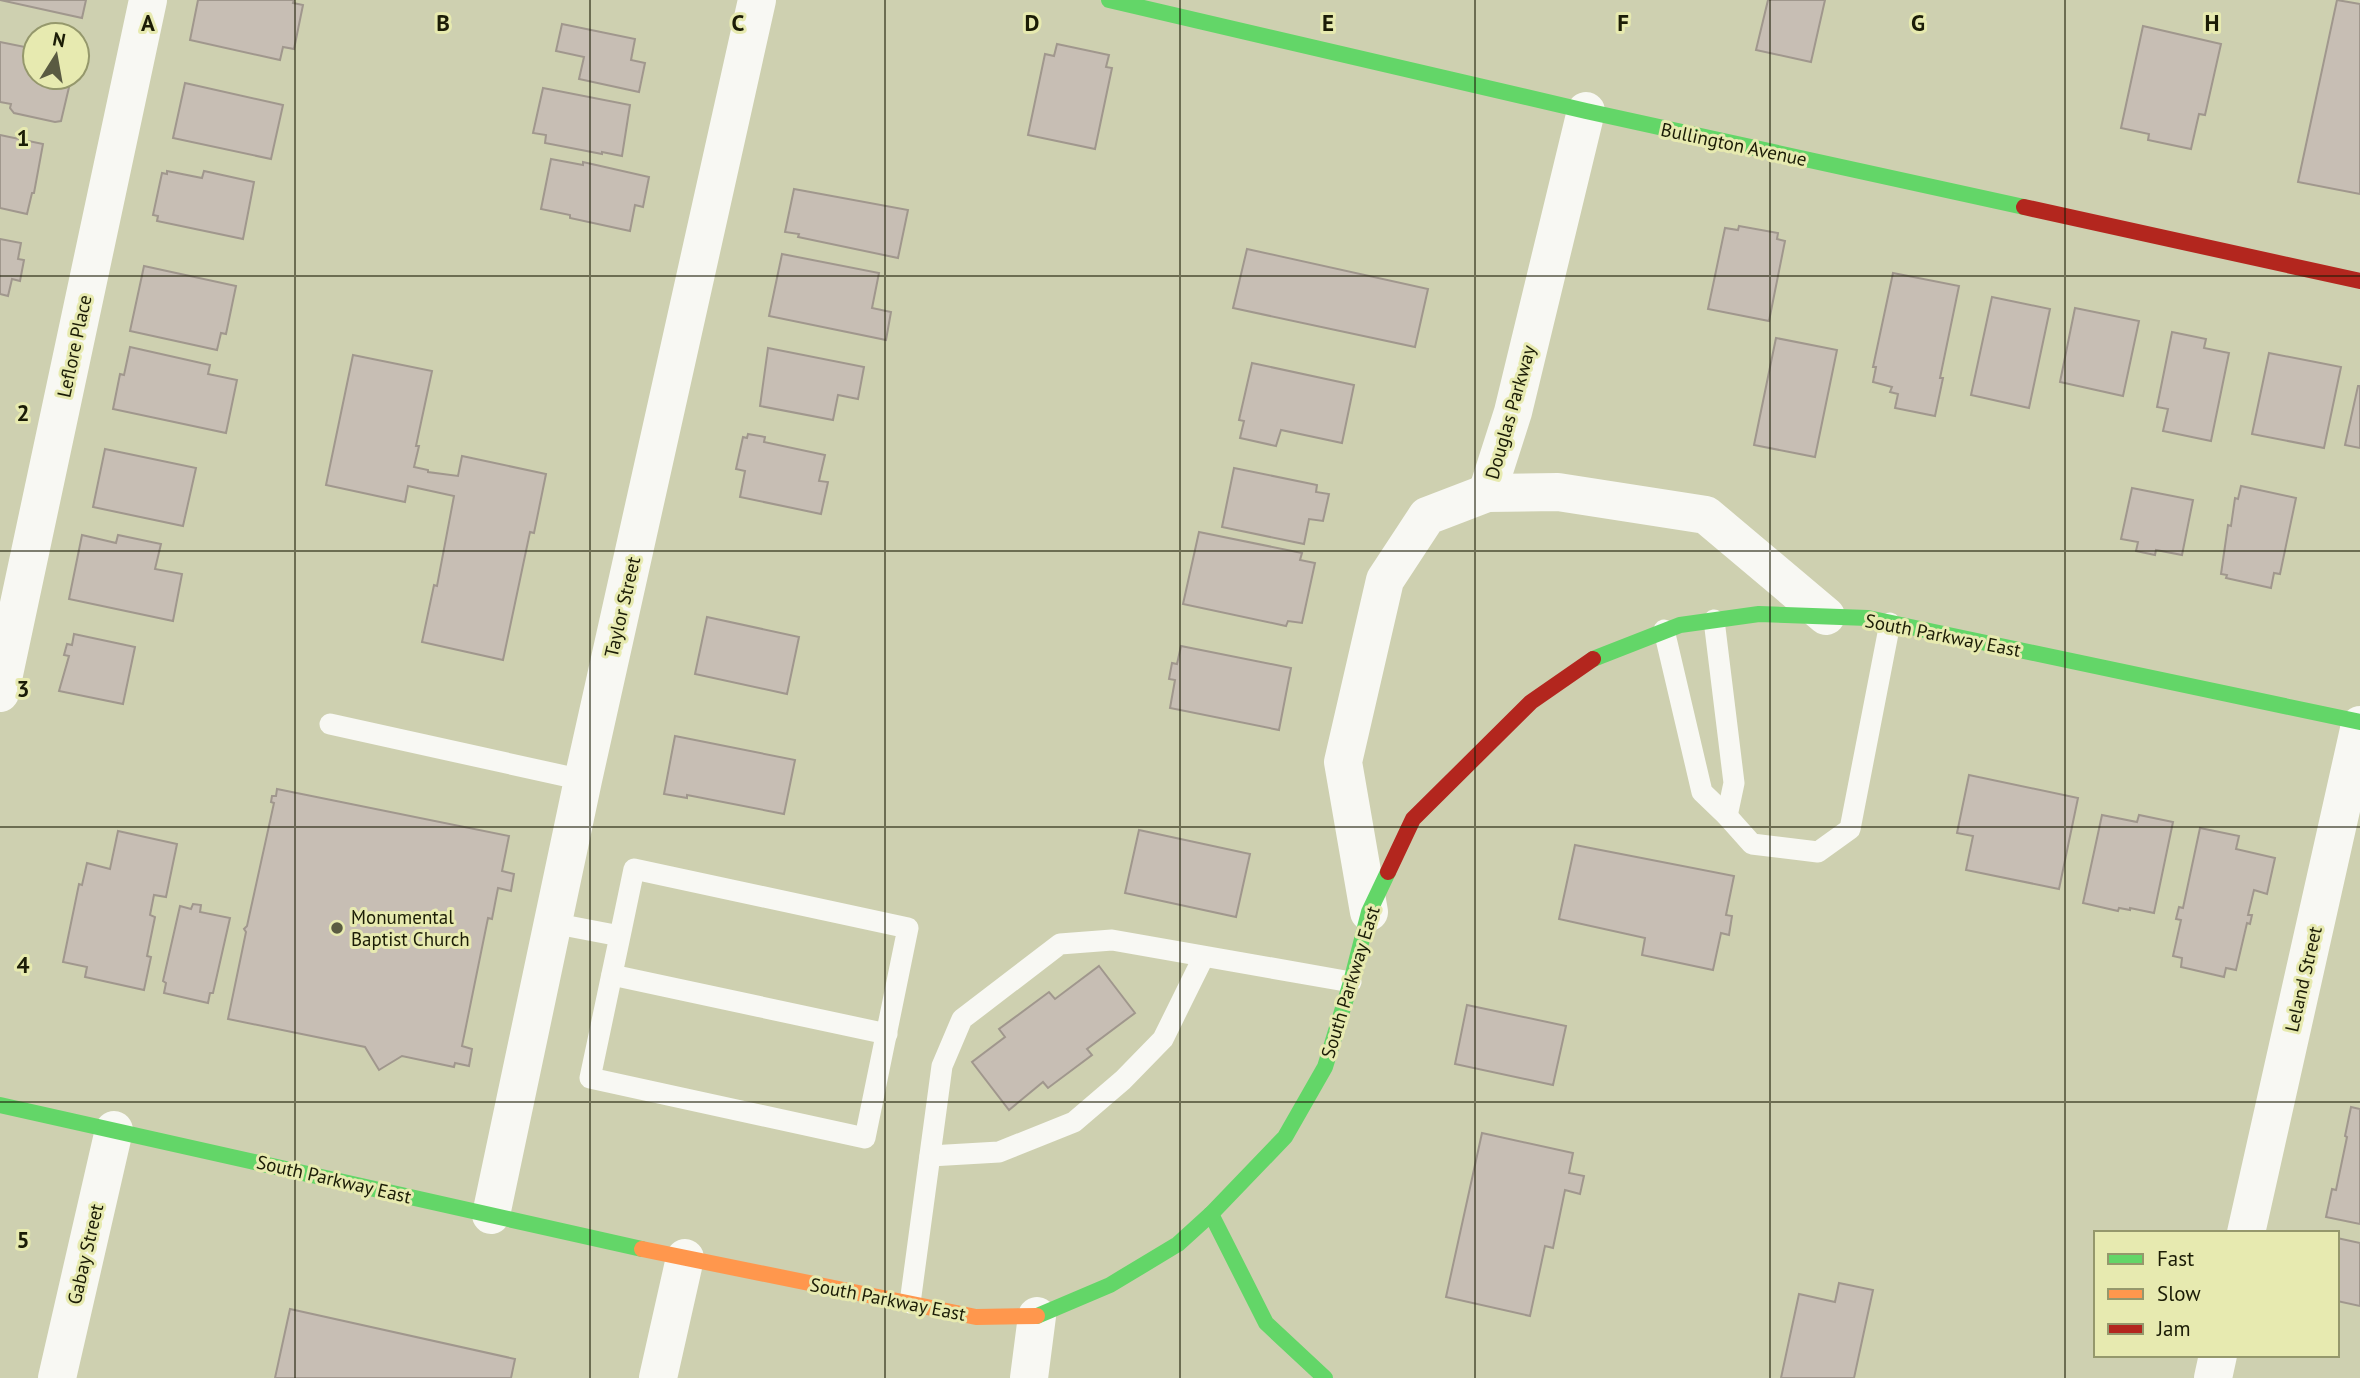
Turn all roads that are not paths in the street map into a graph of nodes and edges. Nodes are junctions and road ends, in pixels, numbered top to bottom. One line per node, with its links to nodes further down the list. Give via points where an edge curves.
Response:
1 (148, 0): 11 (street, Leflore Place)
2 (757, 0): 14 (street, Taylor Street)
3 (1109, 0): 4 (main road, Bullington Avenue)
4 (1586, 111): 5 (main road, Bullington Avenue); 6 (street, Douglas Parkway, via 1513,412)
5 (2360, 281)
6 (1487, 493): 7 (street, via 1558,492 1706,515); 16 (street, Douglas Parkway, via 1427,516 1385,580 1343,762)
7 (1826, 616): 8 (main road, South Parkway East, via 1759,614); 9 (main road, South Parkway East)
8 (1714, 620): 10 (main road, South Parkway East); 15 (lane, via 1734,783)
9 (1890, 623): 13 (main road, South Parkway East); 15 (lane, via 1850,829 1818,852 1752,844)
10 (1664, 630): 15 (lane, via 1702,792); 16 (main road, South Parkway East, via 1599,655 1513,719 1413,819)
11 (0, 692)
12 (330, 724): 14 (lane)
13 (2360, 724): 28 (street, Leland Street)
14 (583, 780): 17 (street, Taylor Street)
15 (1727, 816)
16 (1368, 912): 21 (main road, South Parkway East)
17 (552, 923): 18 (lane); 27 (street, Taylor Street)
18 (620, 936): 20 (lane); 22 (lane, via 634,869 908,928)
19 (1203, 957): 21 (lane); 25 (lane, via 1163,1039 1074,1122 999,1152); 25 (lane, via 1112,940 1060,944 961,1019 942,1066)
20 (612, 975): 22 (lane); 22 (lane, via 590,1078 865,1138)
21 (1351, 982): 26 (main road, South Parkway East, via 1325,1067 1285,1137)
22 (887, 1034)
23 (0, 1105): 24 (main road, South Parkway East)
24 (114, 1130): 27 (main road, South Parkway East); 33 (street, Gabay Street)
25 (930, 1156): 30 (lane)
26 (1211, 1214): 31 (main road, South Parkway East, via 1178,1244 1110,1286); 36 (main road, via 1266,1323)
27 (491, 1215): 29 (main road, South Parkway East)
28 (2246, 1231)
29 (685, 1258): 30 (main road, South Parkway East); 34 (street)
30 (910, 1303): 31 (main road, South Parkway East, via 976,1317)
31 (1037, 1316): 35 (street)
32 (2218, 1357): 37 (street)
33 (57, 1378)
34 (658, 1378)
35 (1029, 1378)
36 (1325, 1378)
37 (2213, 1378)

